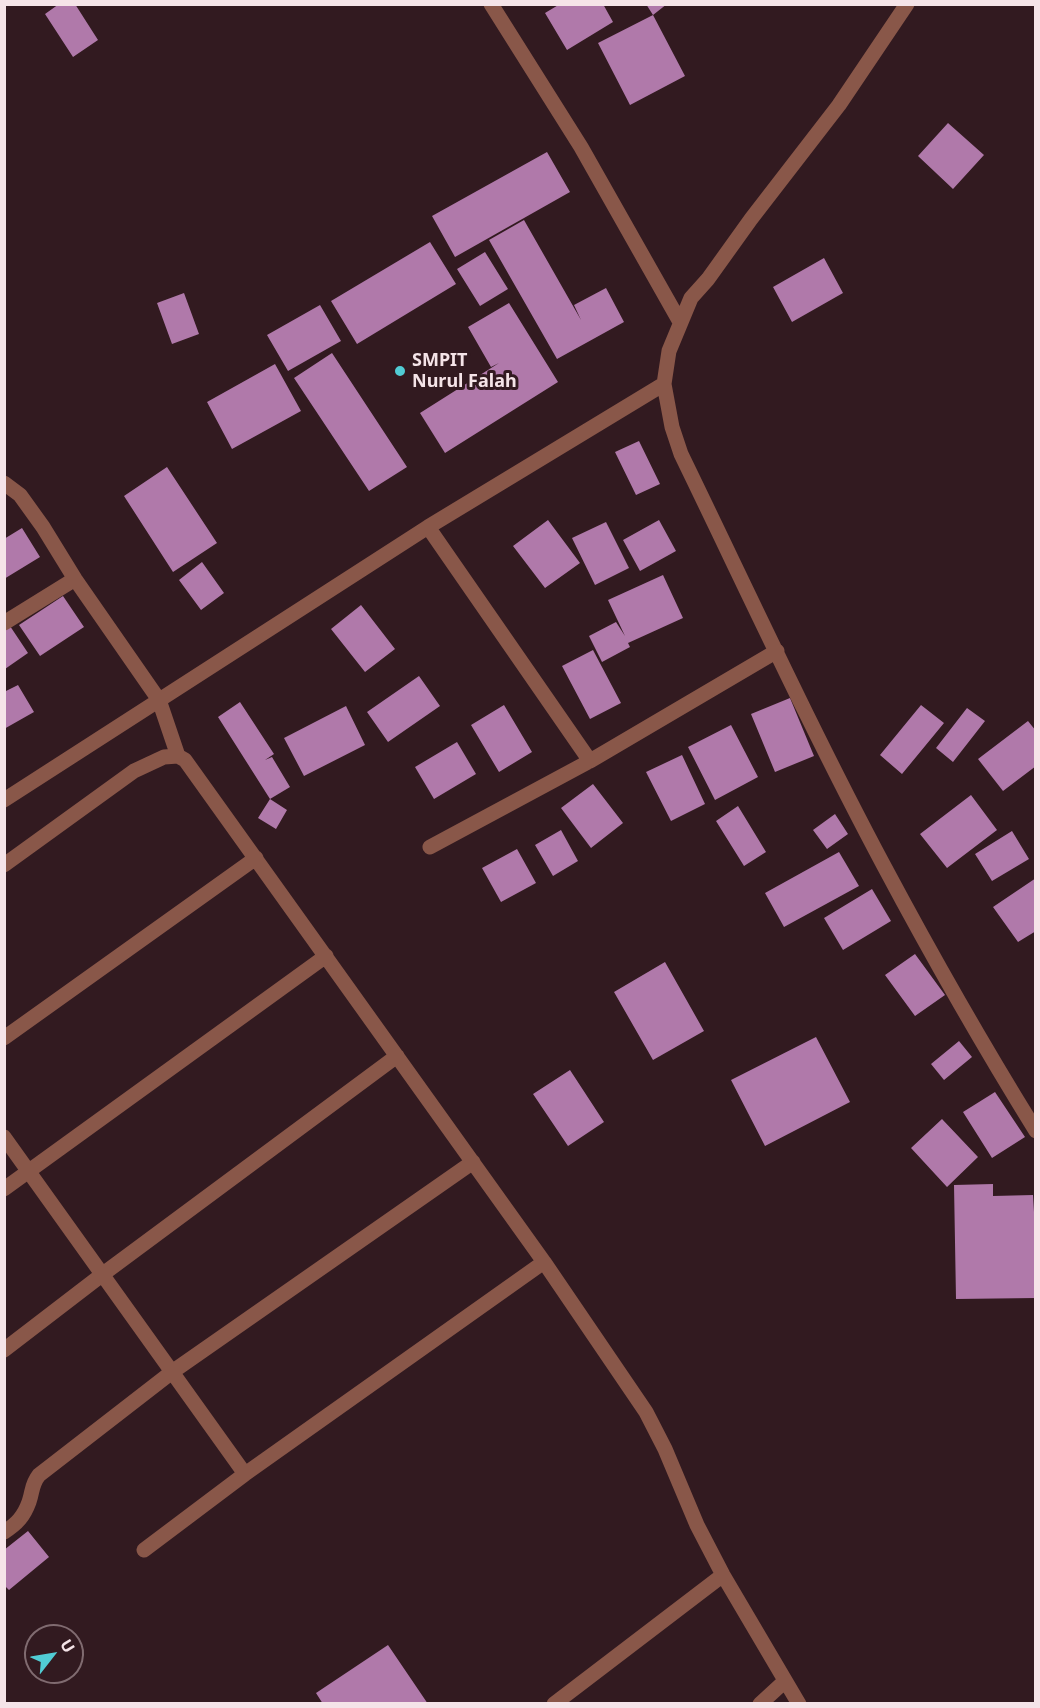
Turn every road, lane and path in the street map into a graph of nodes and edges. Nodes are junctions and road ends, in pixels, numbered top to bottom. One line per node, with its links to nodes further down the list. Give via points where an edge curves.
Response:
1 (491, 4): 3 (street, via 581,147)
2 (907, 4): 3 (street, via 832,114 691,298)
3 (680, 322): 4 (street, via 669,351)
4 (664, 384): 6 (street); 9 (street, via 681,454)
5 (4, 483): 7 (street, via 20,495 43,526)
6 (428, 527): 10 (street); 12 (street)
7 (75, 579): 8 (street); 10 (street)
8 (4, 623)
9 (777, 651): 12 (street); 20 (street, via 884,866)
10 (159, 700): 11 (street); 13 (street)
11 (178, 756): 15 (street, via 185,760); 16 (street, via 158,759 134,771)
12 (590, 761): 14 (street)
13 (4, 800)
14 (430, 847)
15 (256, 858): 17 (street); 18 (street)
16 (4, 865)
17 (326, 956): 19 (street); 23 (street)
18 (4, 1038)
19 (397, 1056): 22 (street); 26 (street)
20 (1035, 1131)
21 (4, 1137): 23 (street)
22 (473, 1162): 25 (street); 28 (street)
23 (29, 1170): 24 (street); 26 (street)
24 (4, 1189)
25 (544, 1262): 29 (street); 32 (street, via 646,1412)
26 (103, 1274): 27 (street); 28 (street)
27 (4, 1350)
28 (172, 1372): 29 (street); 30 (street, via 39,1475 19,1522)
29 (246, 1474): 31 (street)
30 (4, 1532)
31 (144, 1550)
32 (723, 1575): 33 (street); 34 (street)
33 (785, 1681): 35 (street); 36 (street)
34 (554, 1704)
35 (760, 1704)
36 (799, 1704)

